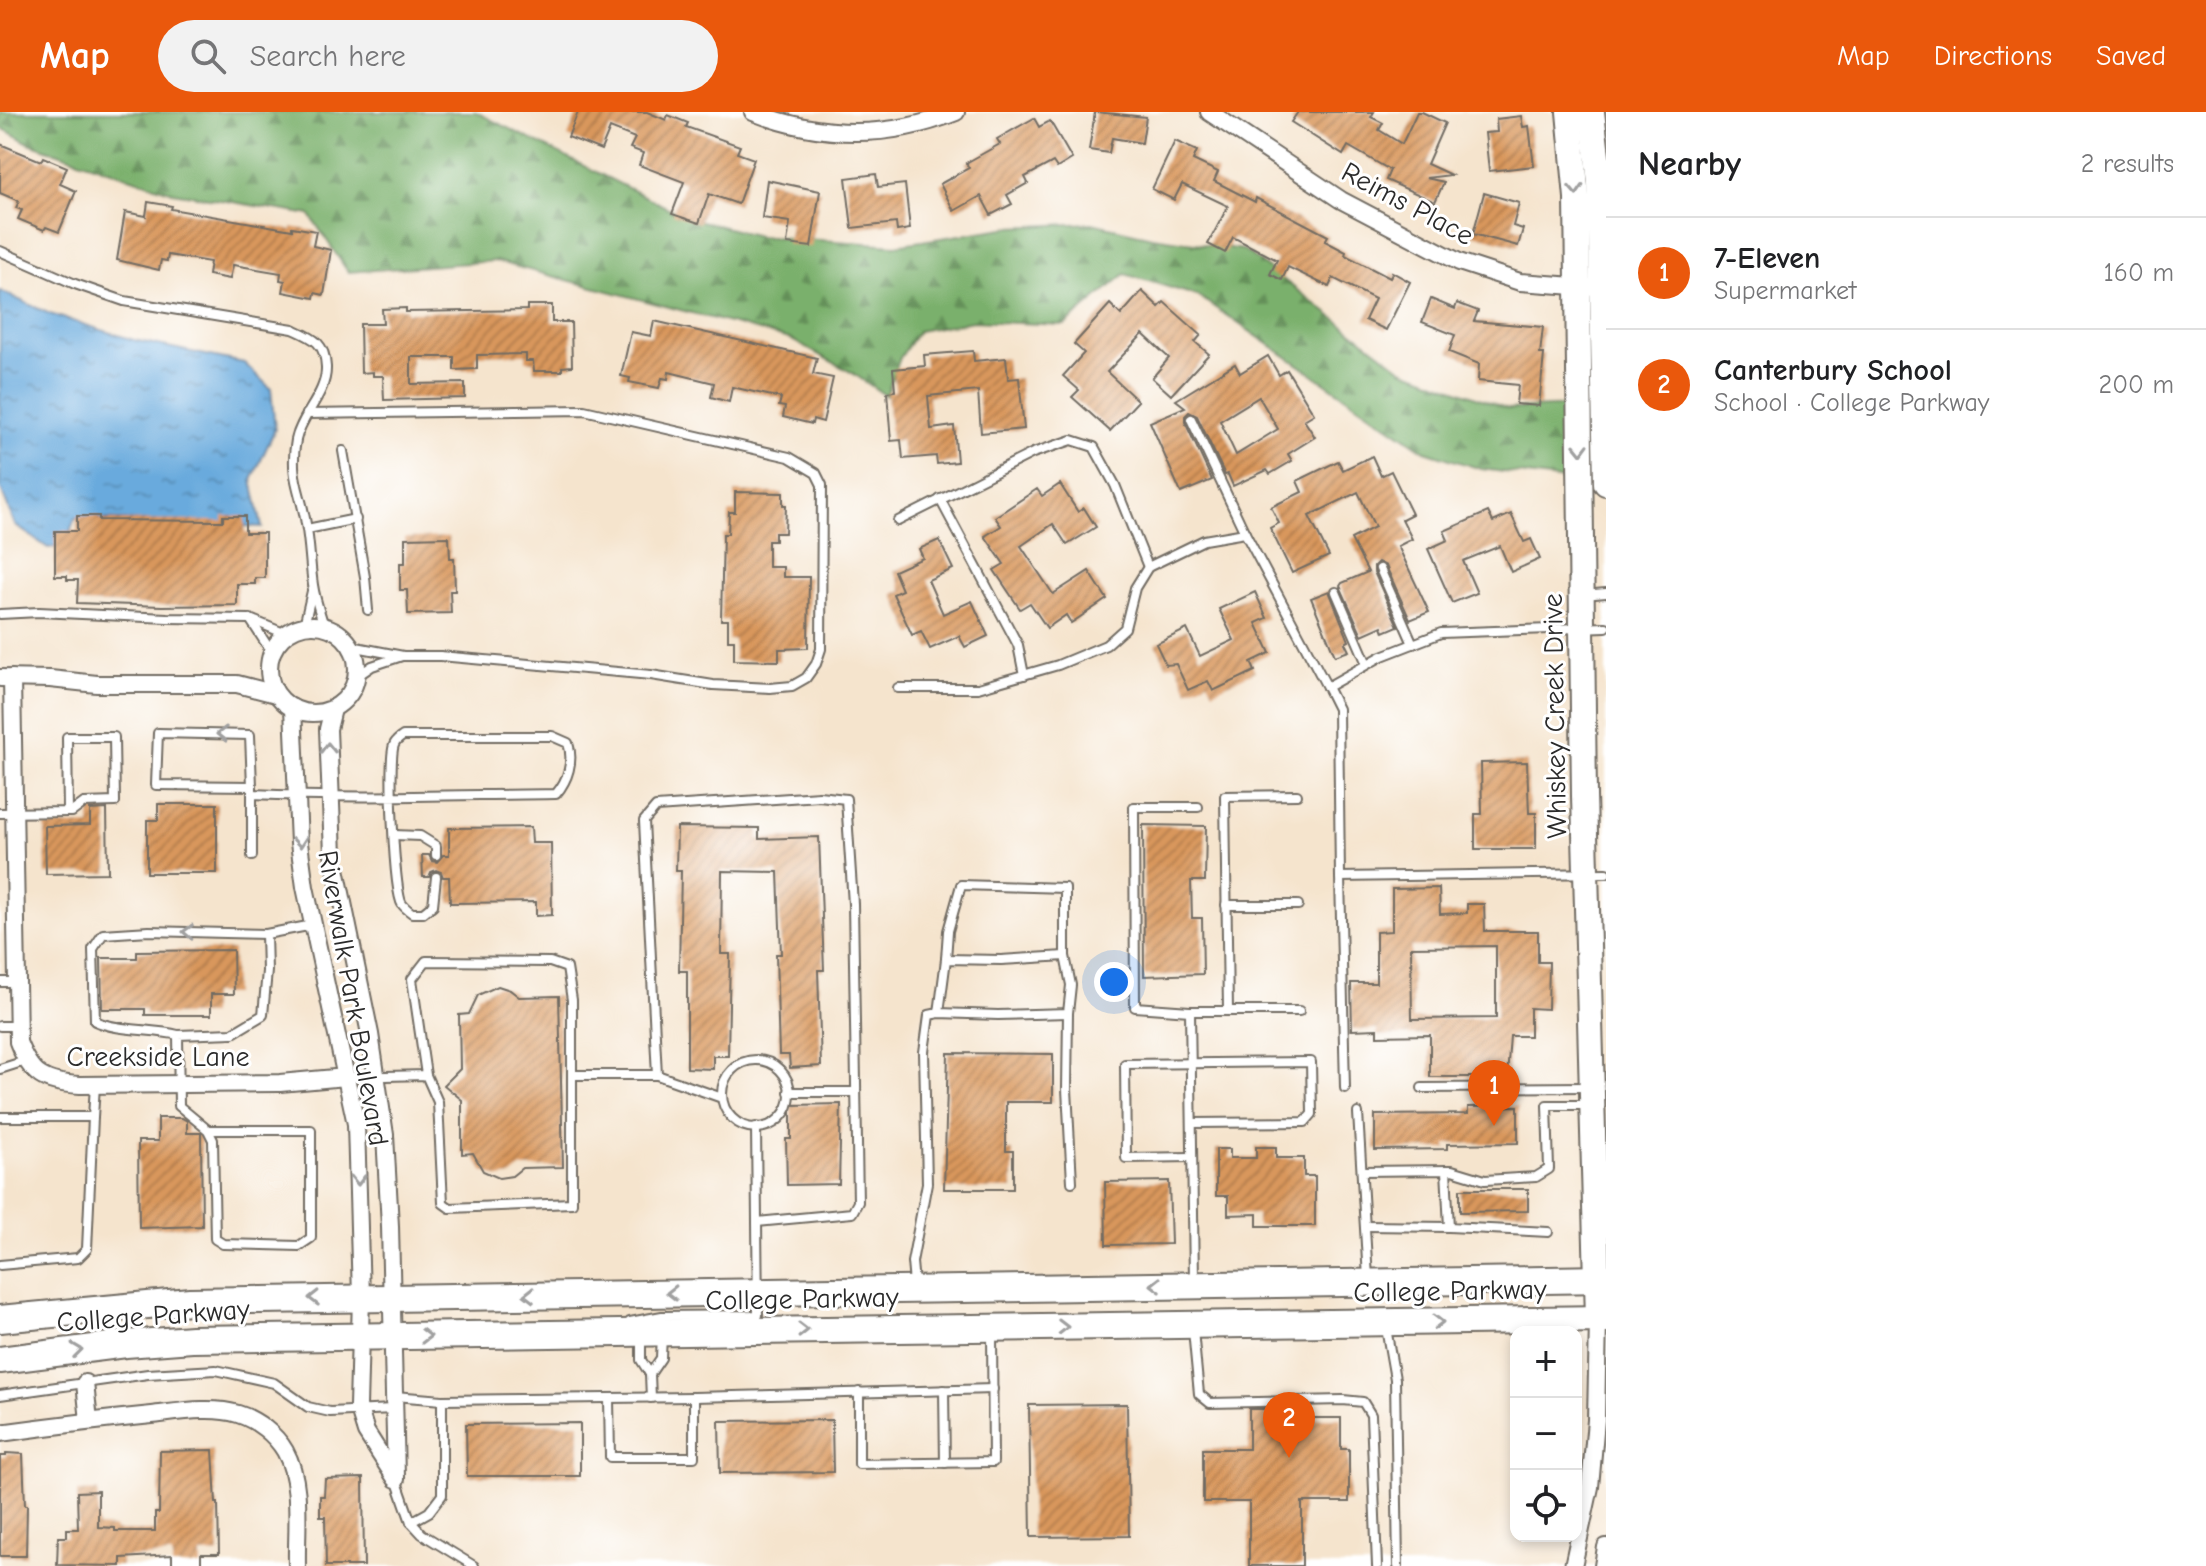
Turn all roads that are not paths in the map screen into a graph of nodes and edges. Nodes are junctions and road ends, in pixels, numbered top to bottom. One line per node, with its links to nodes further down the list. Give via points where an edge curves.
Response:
1 (753, 112): 2 (street, via 800,127 851,133 914,127)
2 (956, 112)
3 (1209, 112): 7 (street, Reims Place, via 1341,200 1459,262 1520,282)
4 (1569, 112): 7 (street, Whiskey Creek Drive, one-way to 7)
5 (1592, 112): 7 (street, Whiskey Creek Drive, via 1600,182)
6 (0, 251): 9 (lane, via 124,301 293,329 315,339 326,369)
7 (1590, 287): 8 (street, Whiskey Creek Drive); 22 (street, Whiskey Creek Drive, one-way to 22)
8 (1604, 316): 12 (street, Whiskey Creek Drive)
9 (307, 414): 16 (lane, via 296,437 293,465); 32 (lane, via 584,410 789,457 816,473 822,485 821,649 806,678 792,686 713,685 651,675)
10 (1191, 419): 17 (lane)
11 (343, 451): 14 (lane)
12 (1606, 483)
13 (940, 499): 15 (lane); 18 (lane, via 1033,453 1072,440 1094,447); 35 (lane, via 1018,645)
14 (356, 519): 16 (lane); 23 (lane)
15 (898, 521)
16 (307, 529): 20 (lane)
17 (1245, 533): 18 (lane, via 1204,540); 39 (lane)
18 (1148, 567): 35 (lane, via 1135,588 1125,628 1106,645)
19 (1380, 569): 30 (lane)
20 (313, 586): 26 (lane); 27 (lane)
21 (1336, 592): 34 (lane)
22 (1594, 594): 28 (street, Whiskey Creek Drive)
23 (368, 610)
24 (0, 614): 25 (lane)
25 (250, 619): 29 (lane); 33 (lane)
26 (304, 626): 27 (street); 29 (street)
27 (324, 626): 31 (street)
28 (1594, 627): 30 (lane, via 1441,633); 55 (street, Whiskey Creek Drive)
29 (286, 634): 33 (street)
30 (1413, 644): 34 (lane)
31 (351, 646): 32 (lane); 36 (street)
32 (403, 656): 36 (lane)
33 (270, 659): 38 (street); 41 (street)
34 (1367, 664): 39 (lane)
35 (1024, 675): 40 (lane, via 978,688)
36 (356, 677): 43 (street, via 352,690)
37 (6, 678): 38 (street); 51 (street, Creekside Lane)
38 (237, 684): 41 (street)
39 (1327, 687): 57 (lane, via 1338,709)
40 (898, 688)
41 (276, 694): 42 (street)
42 (293, 708): 43 (street, via 306,713); 47 (street, Riverwalk Park Boulevard)
43 (333, 709): 48 (street, Riverwalk Park Boulevard, one-way to 43, via 328,729)
44 (252, 790): 44 (lane, one-way to 44, via 250,735 158,733 156,785); 47 (lane); 54 (lane)
45 (393, 795): 45 (lane, via 556,794 570,766 568,743 552,736 403,736 394,745); 48 (lane); 52 (lane)
46 (1297, 795): 58 (lane, via 1225,796)
47 (297, 796): 48 (lane); 60 (street, Riverwalk Park Boulevard, one-way to 60)
48 (329, 796): 77 (street, Riverwalk Park Boulevard, via 340,896)
49 (1198, 807): 66 (lane, via 1134,807 1135,1007)
50 (68, 812): 50 (lane, via 84,803 115,802 114,737 67,737); 51 (lane)
51 (7, 813): 65 (street, Creekside Lane)
52 (394, 835): 53 (lane, via 420,836 436,846); 56 (lane, via 401,903 412,913 433,905)
53 (436, 855)
54 (252, 856)
55 (1596, 874): 57 (lane); 84 (street, Whiskey Creek Drive)
56 (436, 877)
57 (1340, 877): 85 (lane)
58 (1226, 905): 59 (lane); 67 (lane)
59 (1298, 905)
60 (313, 925): 61 (lane); 81 (street, Riverwalk Park Boulevard)
61 (266, 934): 73 (lane, via 263,1015 233,1033); 73 (lane, one-way to 73, via 103,934 93,949 95,1021)
62 (1065, 956): 63 (lane); 63 (lane, via 1065,888 961,885); 70 (lane, via 1071,985)
63 (946, 959): 69 (lane)
64 (0, 982): 65 (lane)
65 (17, 982): 72 (street, Creekside Lane)
66 (1190, 1011): 67 (lane); 75 (lane)
67 (1228, 1011): 68 (lane)
68 (1299, 1011)
69 (939, 1013): 70 (lane); 109 (lane, via 929,1015 924,1052 927,1183 912,1262)
70 (1068, 1013): 99 (lane)
71 (0, 1026): 72 (lane)
72 (18, 1026): 74 (street, Creekside Lane)
73 (178, 1035): 83 (lane)
74 (25, 1061): 76 (lane); 82 (street, Creekside Lane, via 38,1076 58,1083)
75 (1191, 1064): 93 (lane); 93 (lane, via 1311,1062 1312,1114 1305,1122); 96 (lane, via 1125,1064 1125,1127 1126,1158)
76 (0, 1069)
77 (378, 1075): 78 (lane); 81 (lane); 112 (street, Riverwalk Park Boulevard)
78 (426, 1075): 79 (lane, via 412,979 426,961 489,961 550,962 567,968); 79 (lane, via 438,1102 443,1203 450,1208 572,1203)
79 (574, 1075): 80 (lane)
80 (657, 1075): 88 (lane, via 644,821 656,807 819,796 846,799); 89 (lane)
81 (346, 1077): 83 (street, Creekside Lane); 111 (street, Riverwalk Park Boulevard, one-way to 111, via 357,1144)
82 (95, 1084): 83 (street, Creekside Lane); 92 (lane)
83 (178, 1084): 95 (lane, via 179,1106)
84 (1596, 1085): 86 (lane); 97 (lane, via 1547,1105 1549,1169 1536,1177 1485,1180); 105 (street, Whiskey Creek Drive)
85 (1345, 1088)
86 (1422, 1088)
87 (789, 1092): 88 (lane); 89 (lane, via 782,1072 753,1060 726,1077); 94 (lane, via 784,1112 767,1126)
88 (856, 1092): 100 (lane, via 858,1202 852,1213)
89 (722, 1098): 94 (lane, via 737,1122)
90 (1358, 1113): 98 (lane)
91 (0, 1117): 92 (lane)
92 (93, 1117): 104 (lane, via 87,1249 78,1258)
93 (1192, 1123): 96 (lane)
94 (756, 1127): 100 (lane)
95 (208, 1130): 95 (lane, via 213,1140 215,1239 223,1244 299,1246 311,1238 311,1130)
96 (1192, 1157): 108 (lane)
97 (1446, 1170): 98 (lane); 102 (lane)
98 (1362, 1171): 101 (lane)
99 (1072, 1182)
100 (757, 1222): 110 (lane)
101 (1365, 1226): 102 (lane); 106 (lane)
102 (1449, 1227): 103 (lane)
103 (1548, 1232)
104 (0, 1265)
105 (1602, 1279): 106 (main road, College Parkway); 114 (street, Whiskey Creek Drive)
106 (1368, 1282): 107 (main road, College Parkway)
107 (1342, 1283): 108 (main road, College Parkway); 116 (main road, via 1301,1297 1219,1299 1202,1308)
108 (1194, 1285): 109 (main road, College Parkway, one-way to 109)
109 (915, 1289): 110 (main road, College Parkway)
110 (758, 1292): 112 (main road, College Parkway, one-way to 112); 119 (lane, via 758,1315 662,1316)
111 (361, 1297): 112 (main road, College Parkway); 113 (main road, College Parkway, one-way to 113, via 190,1301); 121 (street, Riverwalk Park Boulevard)
112 (392, 1297): 120 (street, Riverwalk Park Boulevard)
113 (0, 1319)
114 (1602, 1319): 115 (main road, College Parkway, one-way to 114); 145 (street, via 1593,1460)
115 (1385, 1323): 116 (main road, College Parkway); 144 (lane, via 1395,1379)
116 (1193, 1325): 117 (main road, College Parkway, one-way to 116); 143 (lane, via 1199,1394 1210,1403 1363,1402 1371,1415)
117 (992, 1327): 118 (main road, College Parkway, one-way to 117); 125 (lane)
118 (651, 1333): 119 (main road, College Parkway); 123 (lane, via 641,1360); 123 (lane, via 661,1358)
119 (563, 1334): 120 (main road, College Parkway, one-way to 119)
120 (392, 1336): 121 (main road, College Parkway); 133 (street, Riverwalk Park Boulevard)
121 (358, 1339): 122 (main road, College Parkway, one-way to 121, via 179,1340); 134 (street, Riverwalk Park Boulevard)
122 (0, 1360)
123 (650, 1374): 131 (lane)
124 (85, 1383): 128 (lane); 134 (lane, via 216,1370 274,1383 308,1407); 135 (street)
125 (993, 1389): 126 (lane); 137 (lane, via 993,1462)
126 (944, 1390): 127 (lane); 137 (lane)
127 (859, 1392): 129 (lane); 137 (lane, via 859,1464)
128 (0, 1395)
129 (694, 1397): 130 (lane, via 694,1457 610,1457); 131 (lane)
130 (609, 1398): 131 (lane); 132 (lane)
131 (651, 1398)
132 (442, 1400): 133 (lane); 139 (lane, via 442,1495 429,1512)
133 (393, 1403): 134 (lane); 138 (street, Riverwalk Park Boulevard)
134 (360, 1411): 138 (street, via 366,1432)
135 (89, 1421): 136 (street); 141 (street, via 219,1411 255,1421 274,1436 293,1471)
136 (0, 1433)
137 (945, 1463)
138 (396, 1479): 139 (lane)
139 (411, 1522): 142 (lane)
140 (1606, 1547): 146 (street)
141 (297, 1566)
142 (474, 1566)
143 (1377, 1566)
144 (1398, 1566)
145 (1573, 1566)
146 (1603, 1566)

